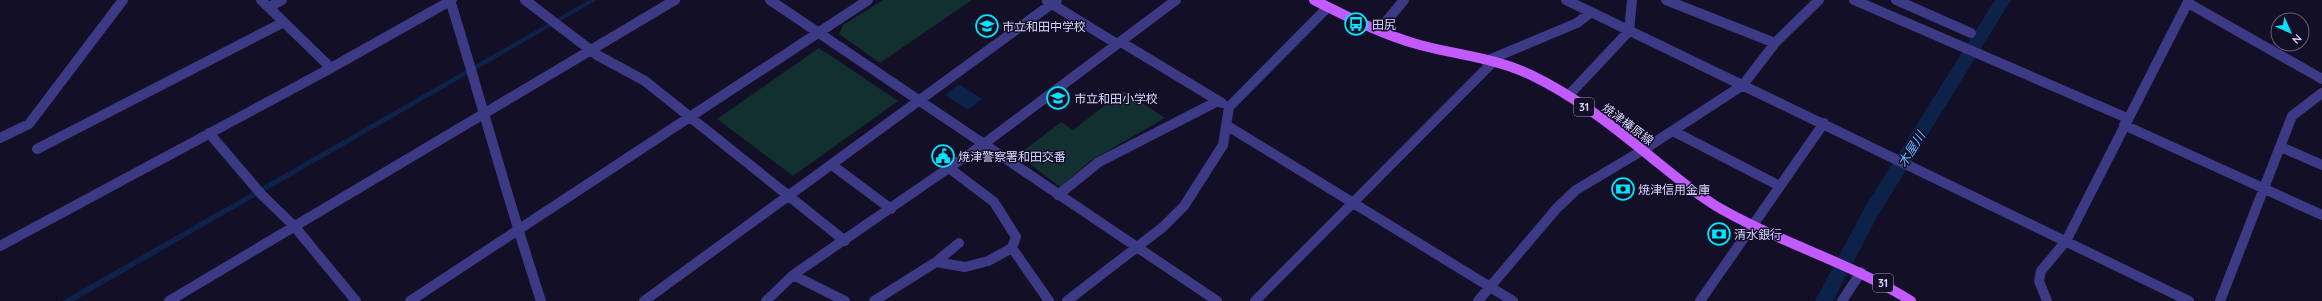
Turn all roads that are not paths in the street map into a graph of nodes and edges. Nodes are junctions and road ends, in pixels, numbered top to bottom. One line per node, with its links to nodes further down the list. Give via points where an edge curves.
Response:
1 (123, 0): 48 (street, via 29,124)
2 (261, 0): 21 (street)
3 (282, 0): 21 (street)
4 (451, 0): 33 (street); 41 (street)
5 (526, 0): 31 (street)
6 (675, 0): 31 (street)
7 (770, 0): 27 (street)
8 (868, 0): 27 (street)
9 (1176, 0): 29 (street)
10 (1314, 0): 22 (main road, 焼津榛原線 / 31)
11 (1404, 0): 25 (street)
12 (1566, 0): 23 (street)
13 (1632, 0): 26 (street)
14 (1666, 0): 20 (street)
15 (1819, 0): 30 (street)
16 (1854, 0): 43 (street)
17 (1896, 0): 28 (street)
18 (1052, 1): 29 (street); 38 (street)
19 (2189, 1): 34 (street); 43 (street)
20 (1686, 4): 30 (street)
21 (269, 7): 24 (street)
22 (1328, 7): 25 (main road, 焼津榛原線 / 31); 40 (street)
23 (1591, 12): 26 (street); 32 (street, via 1577,23)
24 (284, 22): 33 (street); 51 (street)
25 (1379, 30): 32 (main road, 焼津榛原線 / 31, via 1418,44)
26 (1629, 31): 35 (street); 37 (street)
27 (818, 33): 38 (street); 42 (street)
28 (1971, 33)
29 (1119, 43): 39 (street); 49 (street)
30 (1775, 43): 35 (street)
31 (590, 51): 41 (street); 42 (street, via 616,68 645,81)
32 (1490, 62): 37 (main road, 焼津榛原線 / 31, via 1530,74); 60 (street)
33 (332, 68): 47 (street)
34 (2322, 79)
35 (1743, 86): 44 (street); 46 (street)
36 (2322, 93): 50 (street, via 2292,116)
37 (1568, 96): 52 (main road, 焼津榛原線 / 31)
38 (918, 101): 49 (street); 53 (street)
39 (1218, 101): 40 (street); 58 (street, via 1099,162)
40 (1229, 107): 45 (street)
41 (485, 112): 64 (street); 65 (street)
42 (690, 116): 59 (street); 65 (street)
43 (2125, 121): 57 (street); 67 (street)
44 (1824, 123): 56 (street); 67 (street)
45 (1226, 125): 60 (street); 71 (street, via 1223,145 1184,206)
46 (1673, 131): 52 (street); 56 (street)
47 (210, 133): 64 (street, via 262,195); 69 (street)
48 (0, 138)
49 (985, 143): 55 (street); 58 (street)
50 (2281, 147): 54 (street); 57 (street)
51 (37, 149)
52 (1643, 150): 63 (main road, 焼津榛原線 / 31, via 1686,187 1718,207); 75 (street, via 1576,190 1557,208)
53 (832, 165): 59 (street); 61 (street)
54 (2322, 165)
55 (949, 168): 61 (street); 70 (street, via 994,202 1016,237)
56 (1780, 186): 63 (street)
57 (2263, 188): 62 (street); 95 (street)
58 (1058, 195): 71 (street)
59 (790, 196): 66 (street); 80 (street)
60 (1353, 202): 75 (street); 87 (street)
61 (891, 209): 66 (street)
62 (2322, 215)
63 (1754, 224): 73 (main road, 焼津榛原線 / 31); 90 (street)
64 (294, 226): 76 (street); 77 (street)
65 (518, 231): 78 (street); 79 (street)
66 (845, 241): 74 (street)
67 (2066, 241): 93 (street, via 2041,271 2039,281); 94 (street)
68 (959, 243): 72 (street)
69 (0, 246)
70 (1012, 248): 72 (street, via 988,261 965,267); 84 (street)
71 (1136, 248): 85 (street); 86 (street)
72 (936, 262): 83 (street)
73 (1856, 270): 91 (street); 92 (main road, 焼津榛原線 / 31, via 1896,290)
74 (793, 275): 81 (street); 82 (street)
75 (1490, 287): 88 (street); 89 (street)
76 (169, 301)
77 (356, 301)
78 (410, 301)
79 (541, 301)
80 (644, 301)
81 (766, 301)
82 (845, 301)
83 (874, 301)
84 (1049, 301)
85 (1067, 301)
86 (1217, 301)
87 (1256, 301)
88 (1478, 301)
89 (1513, 301)
90 (1700, 301)
91 (1842, 301)
92 (1911, 301)
93 (2048, 301)
94 (2189, 301)
95 (2220, 301)

